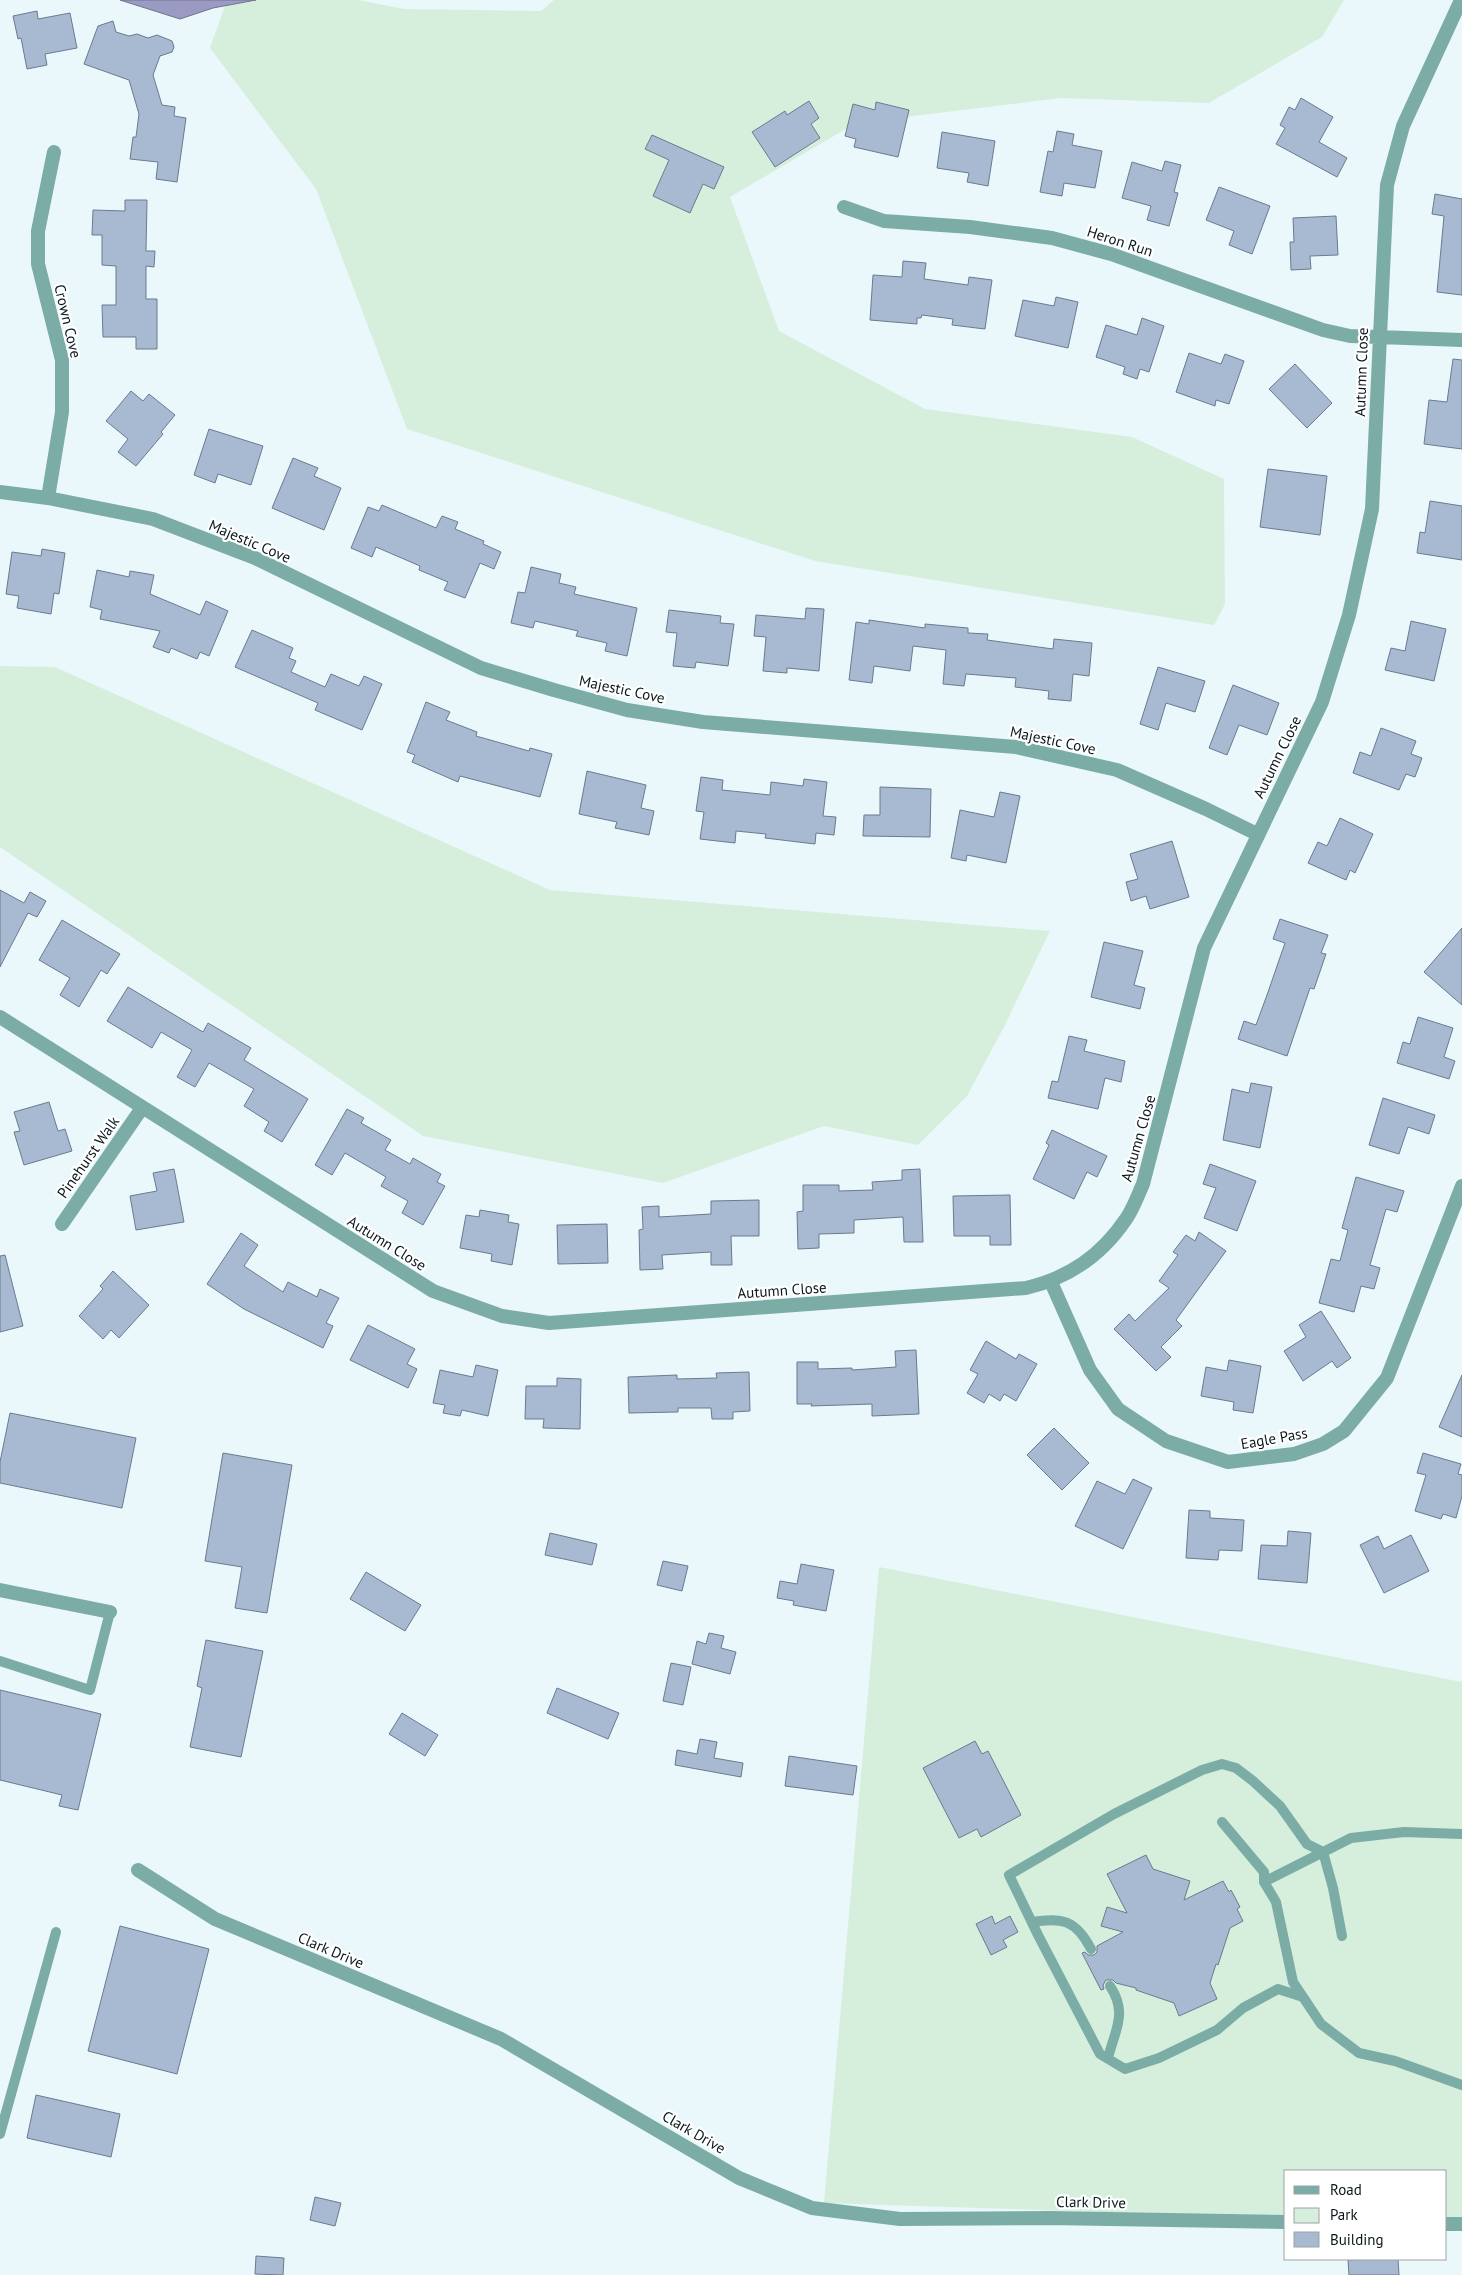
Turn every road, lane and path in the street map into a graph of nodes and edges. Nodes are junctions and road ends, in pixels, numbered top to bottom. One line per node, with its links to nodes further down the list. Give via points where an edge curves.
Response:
1 (1461, 0): 4 (street, Autumn Close, via 1415,96 1393,156 1387,185)
2 (54, 152): 7 (street, Crown Cove, via 38,231 38,264 62,360 62,412)
3 (844, 207): 4 (street, Heron Run, via 884,221 970,227 1052,238 1111,254 1323,330 1350,336)
4 (1379, 336): 5 (street, Heron Run); 8 (street, Autumn Close, via 1372,509 1349,615 1322,702)
5 (1462, 340)
6 (0, 492): 7 (street, Majestic Cove)
7 (48, 498): 8 (street, Majestic Cove, via 163,523 255,558 481,668 554,690 626,710 703,722 1016,747 1117,770)
8 (1257, 834): 13 (street, Autumn Close, via 1204,948 1143,1184 1127,1219 1095,1255)
9 (0, 1017): 10 (street, Autumn Close)
10 (142, 1108): 12 (street, Pinehurst Walk); 13 (street, Autumn Close, via 433,1290 502,1316 549,1323 1026,1288)
11 (1462, 1186): 13 (street, Eagle Pass, via 1387,1378 1344,1431 1323,1444 1294,1454 1228,1462 1166,1441 1118,1409 1090,1370)
12 (62, 1224)
13 (1051, 1282)
14 (0, 1590): 15 (street)
15 (110, 1612): 16 (lane, via 90,1690)
16 (0, 1661)
17 (1222, 1822): 21 (lane, via 1264,1872)
18 (1462, 1834): 19 (lane, via 1404,1832 1351,1838)
19 (1323, 1852): 21 (lane); 22 (lane, via 1307,1844 1280,1806 1260,1788 1236,1768 1222,1764 1202,1770 1114,1814 1009,1875); 24 (lane)
20 (138, 1870): 31 (street, Clark Drive, via 215,1919 500,2039 739,2178 812,2208 900,2219)
21 (1264, 1882): 27 (lane, via 1276,1902 1293,1982)
22 (1032, 1922): 25 (lane, via 1054,1918 1075,1925); 28 (lane, via 1100,2054)
23 (56, 1932): 30 (lane)
24 (1342, 1936)
25 (1091, 1949)
26 (1110, 1986): 28 (lane, via 1120,2006 1119,2025)
27 (1303, 1997): 28 (lane, via 1278,1990 1243,2008 1217,2030 1159,2058 1125,2069); 29 (lane, via 1321,2024 1359,2053 1395,2061)
28 (1108, 2058)
29 (1462, 2085)
30 (0, 2134)
31 (1284, 2222)
32 (1447, 2224): 33 (street)
33 (1462, 2224)

